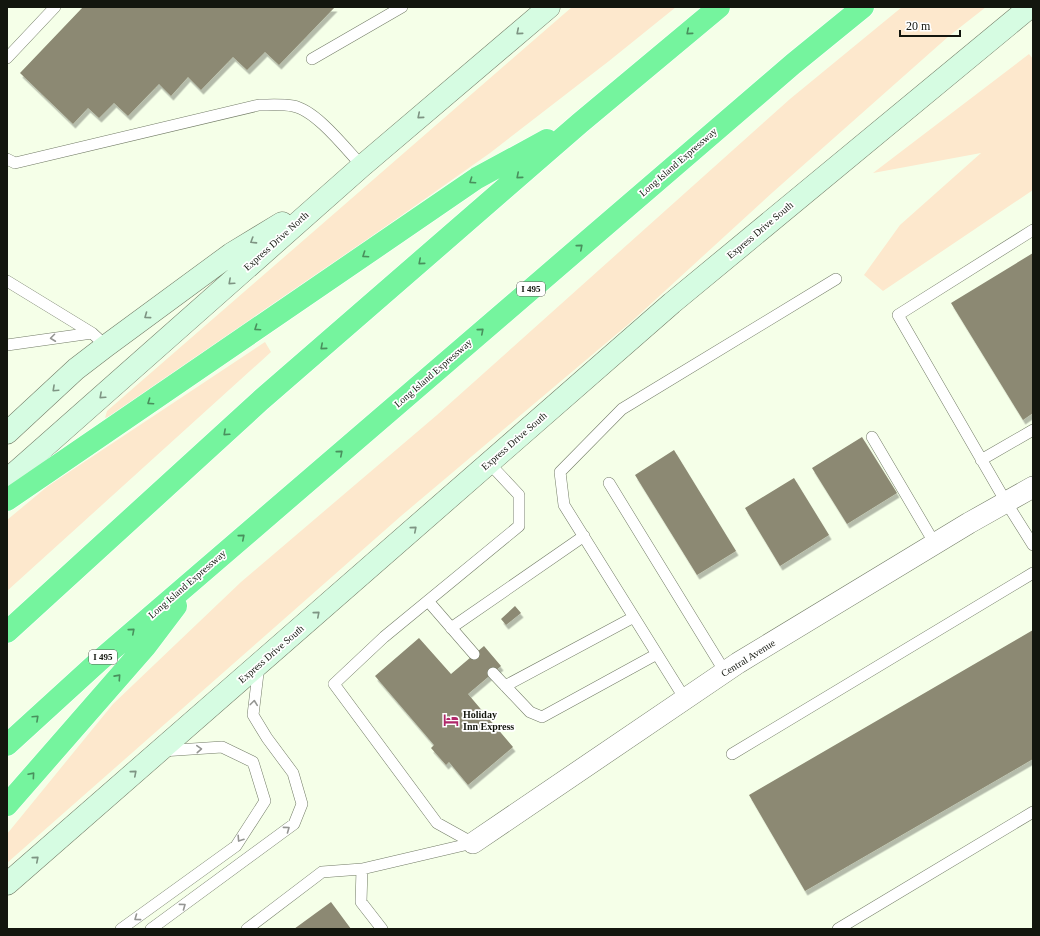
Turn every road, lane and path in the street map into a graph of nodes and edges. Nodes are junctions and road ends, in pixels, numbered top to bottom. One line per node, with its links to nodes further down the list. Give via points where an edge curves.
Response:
1 (55, 7): 7 (lane)
2 (402, 7): 8 (lane)
3 (549, 7): 11 (main road, Express Drive North, one-way to 11)
4 (719, 7): 9 (highway, one-way to 9)
5 (863, 7): 31 (highway, Long Island Expressway / I 495, one-way to 5, via 787,69)
6 (1030, 7): 22 (main road, Express Drive South, via 672,303)
7 (7, 58)
8 (312, 59)
9 (580, 123): 26 (highway, one-way to 26, via 477,178); 36 (highway, one-way to 36, via 262,400)
10 (7, 159): 11 (lane, via 15,163 259,105 283,105 295,106 314,116)
11 (362, 166): 12 (main road, Express Drive North)
12 (334, 191): 16 (main road, one-way to 16); 23 (main road, Express Drive North, one-way to 23)
13 (1033, 230): 21 (lane, via 898,315)
14 (836, 279): 28 (lane, via 622,409 560,472 564,504)
15 (7, 281): 16 (lane)
16 (99, 339): 17 (lane, one-way to 17); 19 (main road, one-way to 19, via 76,369)
17 (7, 345)
18 (1033, 430): 21 (lane)
19 (7, 433)
20 (872, 437): 29 (lane)
21 (982, 460): 27 (lane)
22 (489, 464): 33 (lane, via 519,494 519,526); 39 (main road, Express Drive South, one-way to 22)
23 (7, 480)
24 (609, 483): 40 (lane)
25 (1033, 487): 27 (street, Central Avenue)
26 (7, 500)
27 (1006, 502): 29 (street, Central Avenue); 30 (lane)
28 (584, 536): 34 (lane); 35 (lane)
29 (935, 544): 40 (street, Central Avenue)
30 (1033, 545)
31 (201, 572): 44 (highway, Long Island Expressway / I 495, one-way to 31, via 98,661); 47 (highway, one-way to 31, via 145,646)
32 (1033, 574): 46 (lane)
33 (428, 601): 35 (lane); 49 (lane, via 384,637 334,684 436,823)
34 (634, 616): 38 (lane); 42 (lane)
35 (451, 628): 37 (lane)
36 (7, 632)
37 (474, 654)
38 (658, 654): 42 (lane, via 542,717 530,712); 43 (lane)
39 (259, 665): 45 (main road, Express Drive South); 53 (lane, one-way to 39, via 294,824 302,804 293,773 253,715)
40 (725, 672): 43 (street, Central Avenue)
41 (493, 673): 42 (lane)
42 (505, 686)
43 (685, 699): 49 (street, Central Avenue)
44 (7, 745)
45 (160, 751): 51 (main road, Express Drive South, one-way to 45); 52 (lane, one-way to 52, via 222,747 253,762 265,801 236,846)
46 (732, 754)
47 (7, 804)
48 (1033, 812): 56 (lane)
49 (473, 843): 50 (lane)
50 (362, 870): 54 (lane, via 322,872); 55 (lane, via 361,902)
51 (7, 884)
52 (121, 929)
53 (151, 929)
54 (247, 929)
55 (382, 929)
56 (838, 929)

